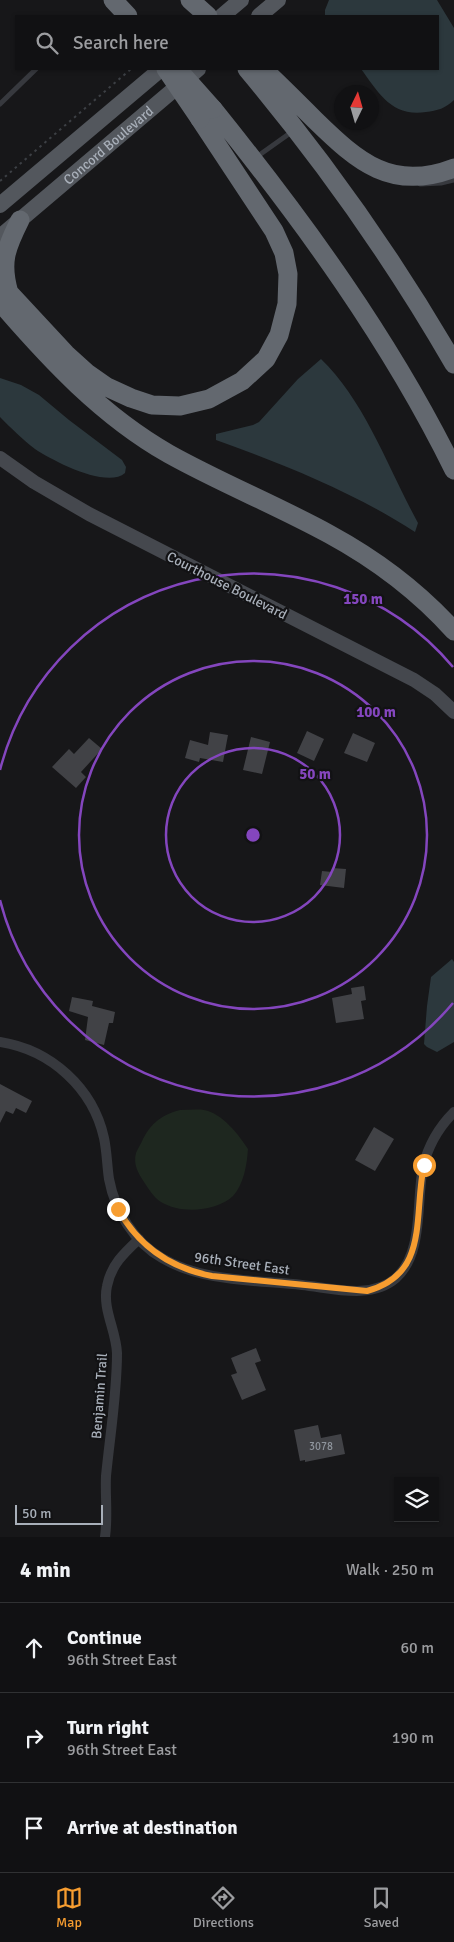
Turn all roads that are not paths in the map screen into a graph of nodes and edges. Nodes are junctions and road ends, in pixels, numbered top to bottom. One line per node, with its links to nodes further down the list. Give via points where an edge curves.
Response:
1 (113, 0): 5 (highway)
2 (190, 0): 6 (highway, bridge); 7 (highway, bridge)
3 (241, 0): 8 (main road)
4 (278, 0): 9 (main road)
5 (127, 15)
6 (202, 15)
7 (207, 15)
8 (223, 15)
9 (260, 15)
10 (35, 70): 16 (lane)
11 (160, 70): 25 (main road, Concord Boulevard)
12 (167, 70): 17 (highway, bridge)
13 (178, 70): 17 (highway, bridge)
14 (197, 70): 26 (main road, Concord Boulevard)
15 (257, 71): 18 (highway); 20 (highway)
16 (0, 104)
17 (207, 114): 19 (highway); 28 (highway, via 274,231 284,252 288,274 287,304 279,336 266,359 242,381 209,399 180,406 152,405 107,387 87,373)
18 (295, 129): 19 (lane); 29 (highway, via 391,260)
19 (253, 159): 31 (highway, via 350,291 393,359)
20 (361, 161): 21 (highway, via 390,174 407,176 424,176); 23 (lane, via 378,174)
21 (454, 168)
22 (454, 180): 24 (lane)
23 (402, 182)
24 (411, 184)
25 (0, 205)
26 (20, 220): 27 (main road, Concord Boulevard); 28 (highway, via 3,263)
27 (0, 237)
28 (3, 293): 32 (highway, via 51,359 123,424 168,454 329,534 372,560 410,589)
29 (454, 364)
30 (0, 458): 33 (street, Courthouse Boulevard, via 89,514 414,680)
31 (454, 470)
32 (454, 631)
33 (454, 712)
34 (0, 1042): 36 (street, 96th Street East, via 44,1056 79,1087 92,1105 101,1128 115,1200 124,1220)
35 (454, 1112): 36 (street, 96th Street East, via 439,1130 424,1165 411,1258 403,1271 386,1285 362,1291 207,1275 162,1258)
36 (139, 1239): 37 (street, Benjamin Trail, via 120,1256 110,1275 106,1294 117,1351 106,1479 108,1509)
37 (105, 1537)

